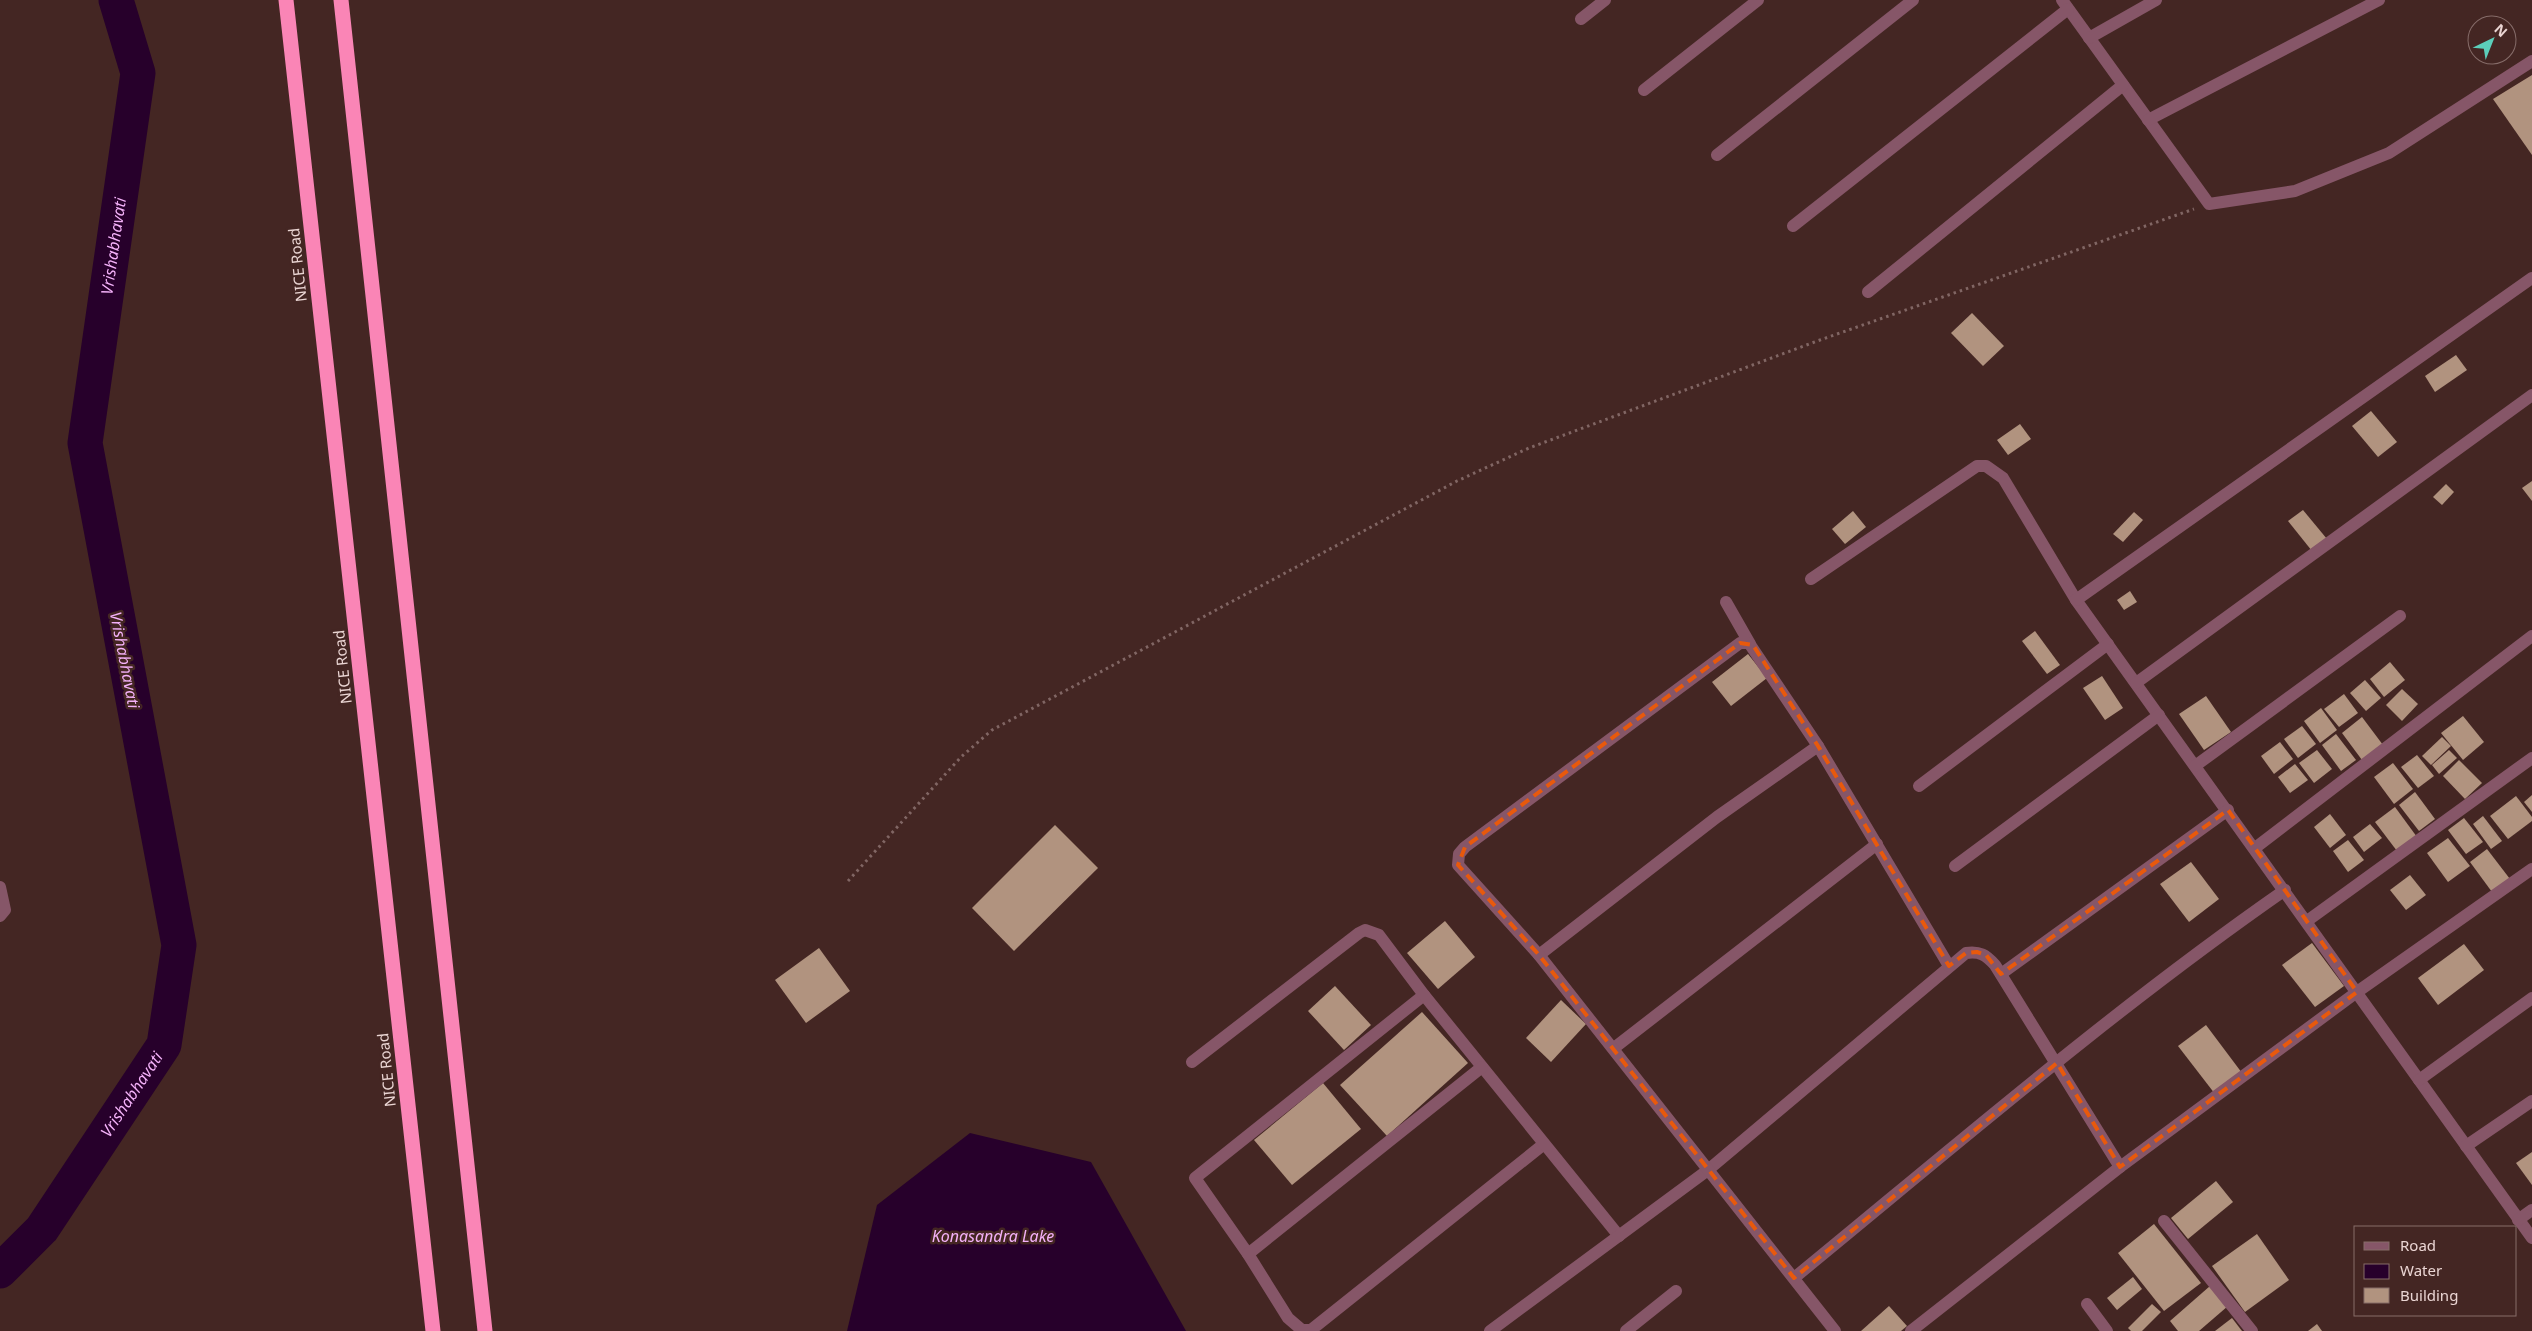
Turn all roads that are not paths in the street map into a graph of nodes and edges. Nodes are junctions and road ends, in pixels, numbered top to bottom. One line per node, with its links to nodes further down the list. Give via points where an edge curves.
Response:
1 (286, 0): 67 (highway, NICE Road)
2 (341, 0): 68 (highway)
3 (1605, 0): 9 (street)
4 (1758, 0): 13 (street)
5 (1913, 0): 15 (street)
6 (2156, 0): 10 (street)
7 (2379, 0): 14 (street)
8 (2065, 5): 10 (street); 16 (street)
9 (1581, 20)
10 (2089, 38): 12 (street)
11 (2532, 61): 14 (street, via 2389,152 2295,191 2209,204)
12 (2123, 85): 14 (street); 18 (street)
13 (1644, 90)
14 (2148, 120)
15 (1718, 155)
16 (1794, 226)
17 (2532, 278): 21 (street)
18 (1868, 292)
19 (2532, 395): 27 (street)
20 (1811, 579): 21 (street, via 1977,466 1986,466 2003,478)
21 (2076, 600): 26 (street)
22 (1726, 602): 25 (street)
23 (2400, 616): 31 (street)
24 (2532, 636): 35 (street)
25 (1750, 644): 29 (street); 42 (street, via 1740,643 1459,854 1458,865)
26 (2108, 644): 27 (street); 32 (street)
27 (2136, 683): 28 (street)
28 (2160, 715): 31 (street); 36 (street)
29 (1818, 746): 34 (street); 42 (street, via 1717,817)
30 (2532, 758): 41 (street)
31 (2195, 766): 33 (street)
32 (1919, 786)
33 (2228, 810): 35 (street); 44 (street)
34 (1877, 844): 43 (street); 48 (street)
35 (2255, 848): 39 (street)
36 (1955, 866)
37 (2532, 869): 45 (street)
38 (0, 887): 40 (street, via 5,910)
39 (2285, 890): 41 (street); 50 (street, via 2232,927)
40 (0, 916)
41 (2307, 921): 45 (street)
42 (1539, 955): 48 (street)
43 (1949, 966): 44 (street, via 1966,953 1977,952 1986,955); 57 (street)
44 (2001, 974): 50 (street)
45 (2357, 992): 52 (street); 56 (street)
46 (1424, 995): 49 (street, via 1379,935 1365,930); 51 (street); 63 (street, via 1195,1178)
47 (2532, 998): 52 (street)
48 (1614, 1048): 57 (street)
49 (1192, 1062)
50 (2057, 1063): 56 (street); 64 (street)
51 (1482, 1067): 54 (street); 63 (street)
52 (2419, 1080): 55 (street)
53 (2532, 1101): 55 (street)
54 (1544, 1144): 61 (street); 69 (street, via 1311,1330)
55 (2466, 1146): 59 (street)
56 (2120, 1167): 73 (street)
57 (1708, 1170): 61 (street); 64 (street)
58 (2532, 1210): 59 (street)
59 (2518, 1220): 62 (street)
60 (2164, 1221): 75 (street)
61 (1619, 1236): 70 (street)
62 (2532, 1238)
63 (1248, 1254): 69 (street, via 1288,1318)
64 (1794, 1278): 72 (street)
65 (1676, 1290): 71 (street)
66 (2087, 1304): 74 (street)
67 (432, 1331)
68 (485, 1331)
69 (1302, 1331)
70 (1490, 1331)
71 (1626, 1331)
72 (1835, 1331)
73 (1910, 1331)
74 (2107, 1331)
75 (2252, 1331)

